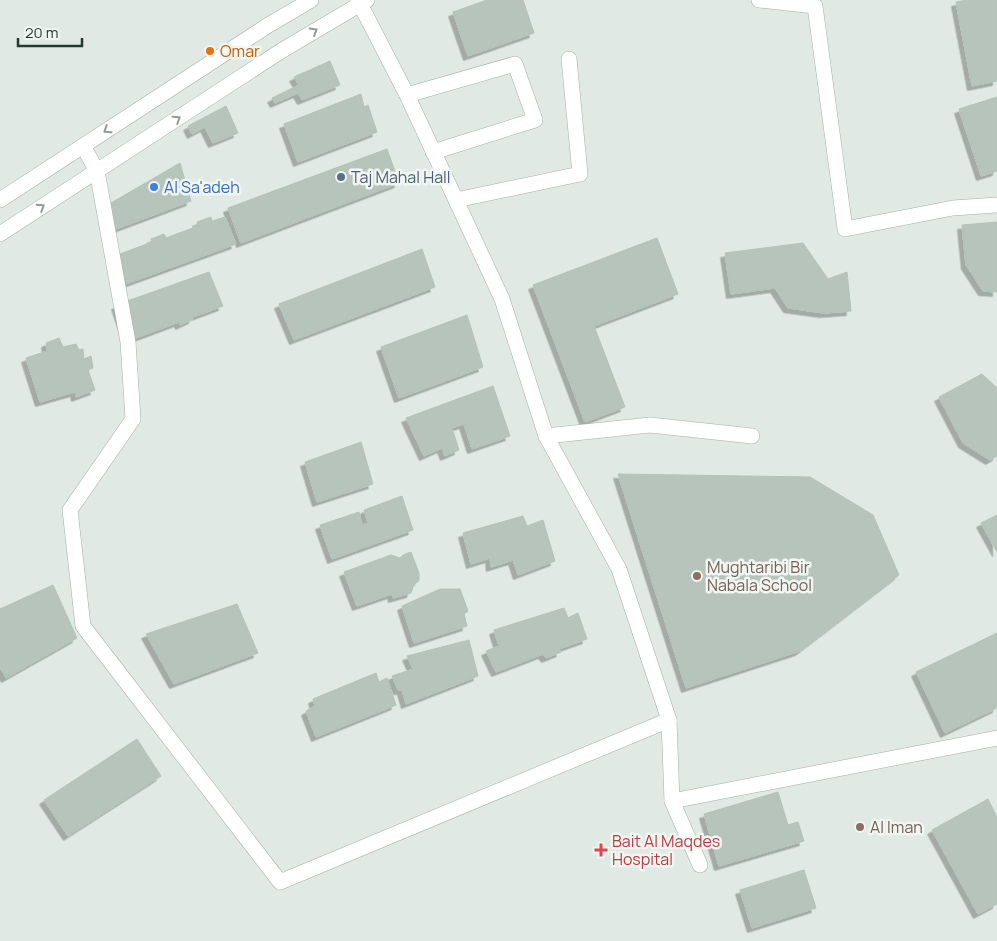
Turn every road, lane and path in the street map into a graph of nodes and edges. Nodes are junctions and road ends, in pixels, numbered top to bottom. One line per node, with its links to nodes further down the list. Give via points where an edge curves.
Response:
1 (310, 0): 6 (street, one-way to 6)
2 (759, 0): 11 (street, via 815,6 845,230 953,208)
3 (362, 1): 5 (street); 8 (street, one-way to 3)
4 (569, 59): 10 (street, via 580,174)
5 (407, 95): 7 (street); 7 (street, via 515,64 535,120)
6 (83, 146): 8 (street); 9 (street)
7 (434, 152): 10 (street)
8 (96, 171): 12 (street, one-way to 8); 15 (street, via 128,342 133,419 70,510 83,626 280,882)
9 (0, 200)
10 (456, 200): 13 (street, via 502,299)
11 (997, 205)
12 (0, 234)
13 (546, 436): 14 (street, via 650,425); 15 (street, via 619,569)
14 (752, 436)
15 (669, 720): 17 (street)
16 (997, 738): 17 (street)
17 (672, 801): 18 (street)
18 (700, 866)

